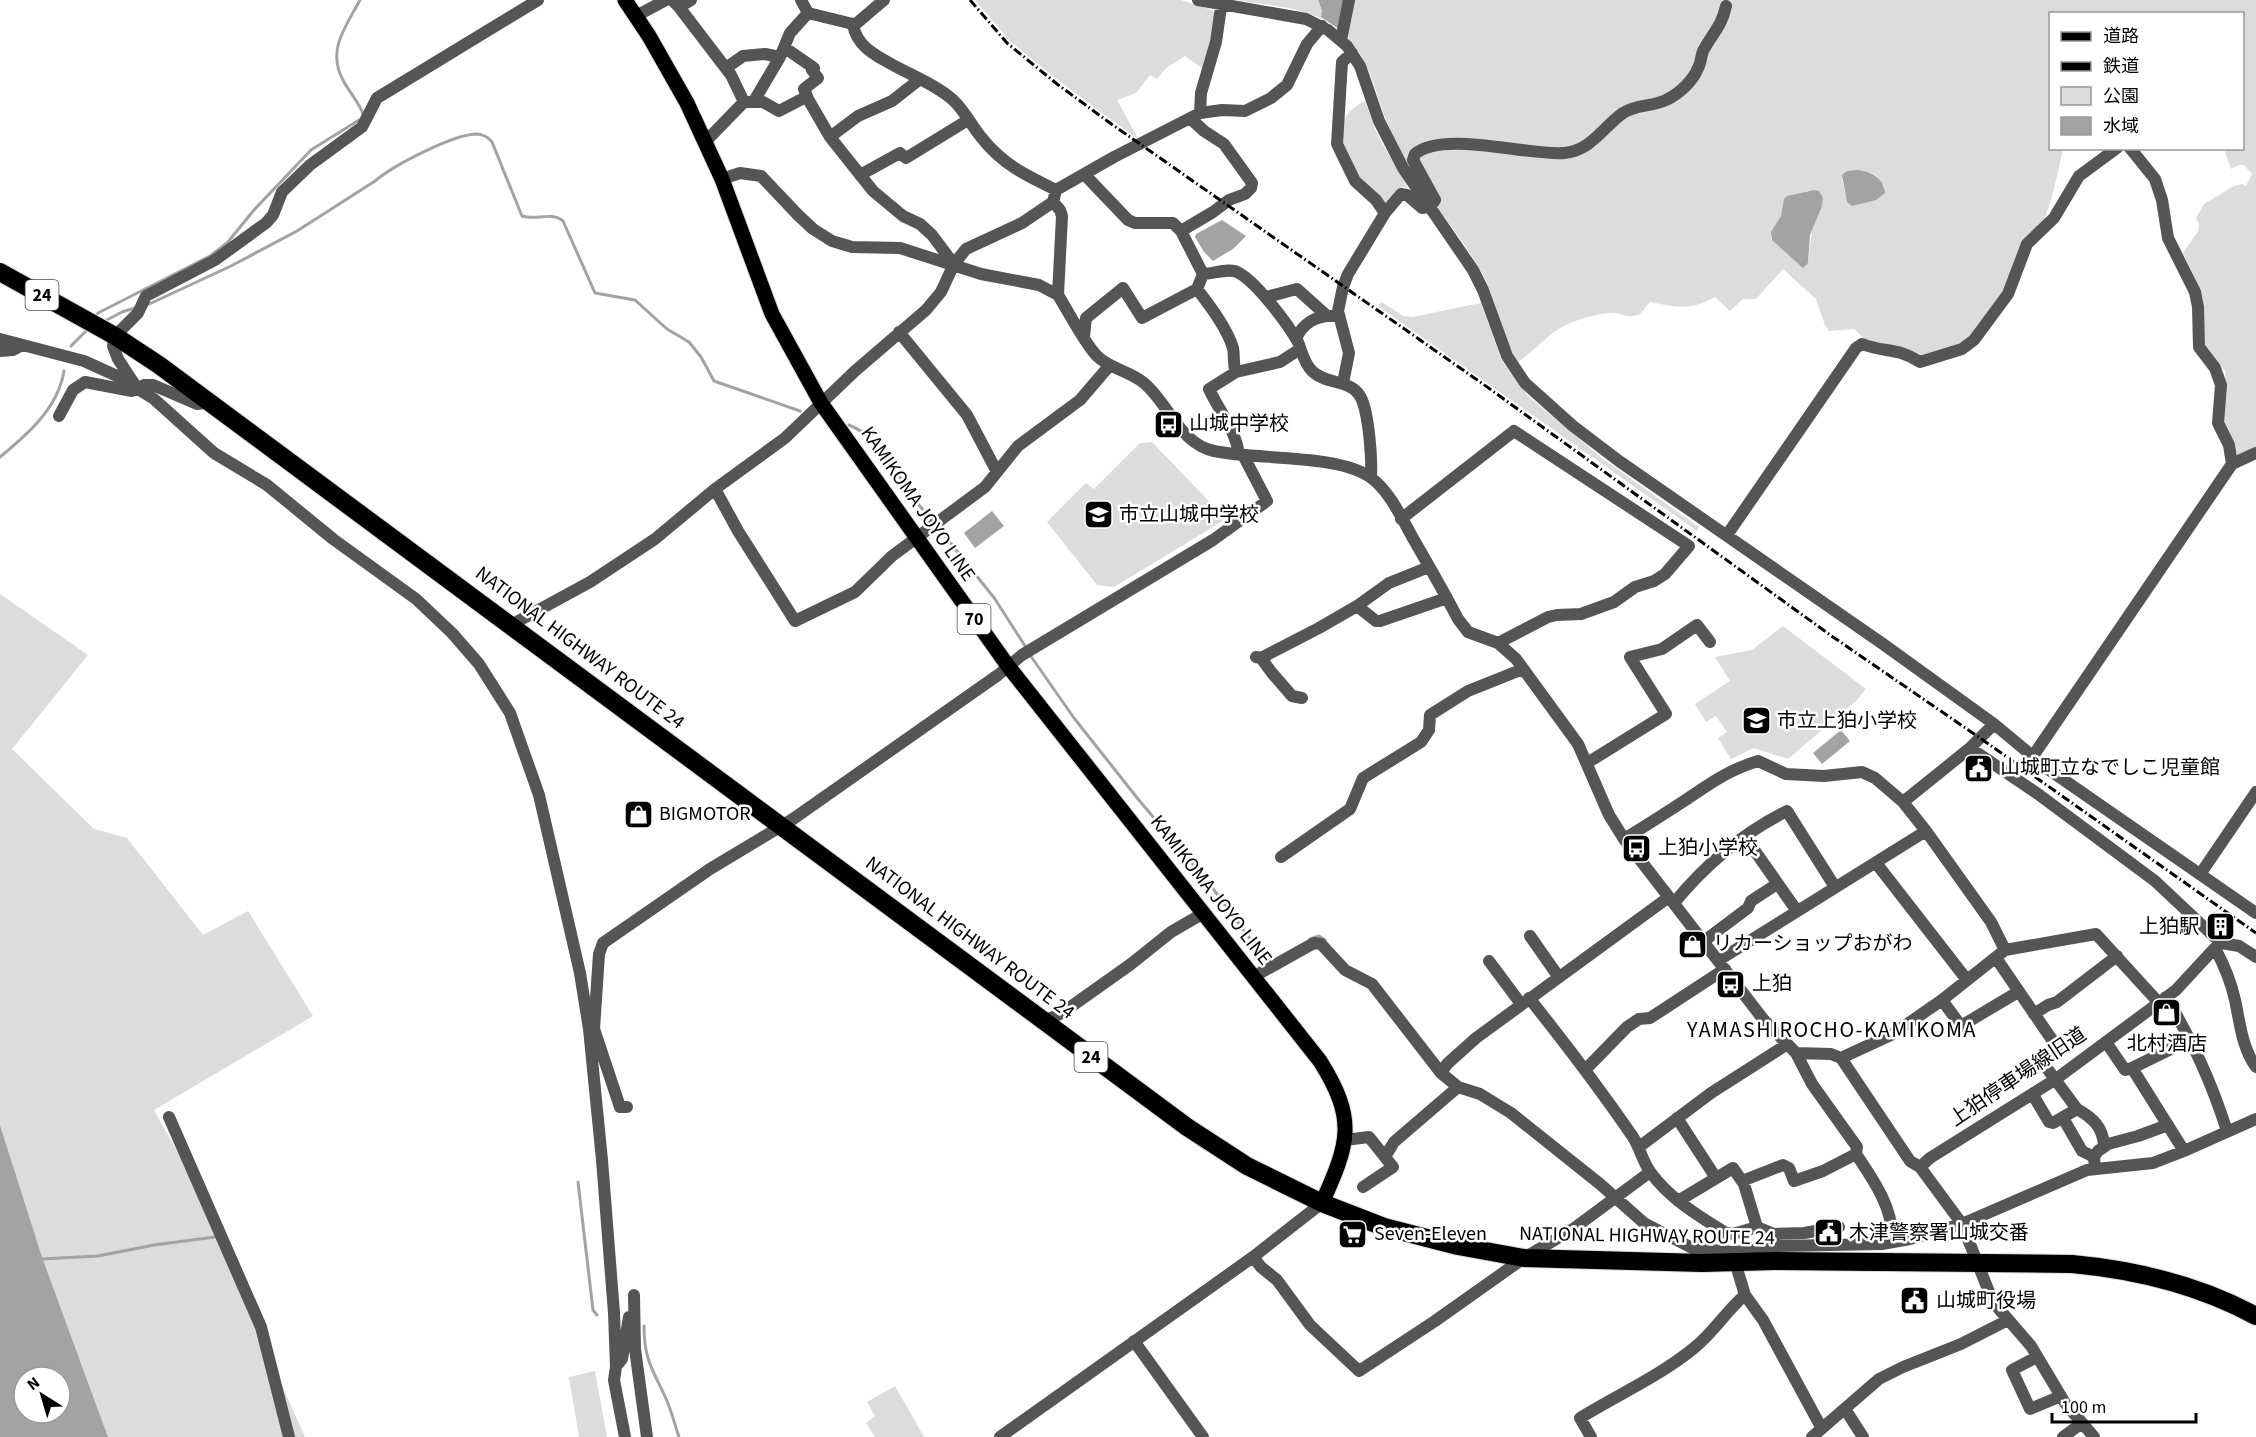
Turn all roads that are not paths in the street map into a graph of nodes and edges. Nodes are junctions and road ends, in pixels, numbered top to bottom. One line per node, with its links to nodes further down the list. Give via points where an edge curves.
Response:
1 (538, 0): 44 (street, via 377,98 362,127 328,150 282,192 266,223 215,260 146,296 138,314)
2 (625, 0): 12 (main road, KAMIKOMA JOYO LINE / 70)
3 (691, 0): 8 (street)
4 (801, 0): 11 (street)
5 (884, 0): 13 (street)
6 (1198, 0): 9 (street)
7 (1349, 0): 15 (street)
8 (671, 2): 12 (street); 18 (street)
9 (1222, 2): 14 (street, via 1298,17); 22 (street, via 1216,42)
10 (1726, 6): 32 (street, via 1723,21 1702,52 1696,75 1688,83 1666,100 1642,104 1622,114 1577,151 1550,154 1486,145 1436,146 1417,152 1414,163 1435,200)
11 (808, 13): 13 (street); 16 (street, via 790,33)
12 (636, 16): 25 (main road, KAMIKOMA JOYO LINE / 70)
13 (853, 24): 19 (street, via 861,43 872,54)
14 (1322, 26): 15 (street); 22 (street, via 1310,39 1282,91 1252,109)
15 (1341, 40): 17 (street)
16 (782, 52): 18 (street, via 743,56); 20 (street, via 814,68 818,78 804,89); 21 (street)
17 (1352, 52): 32 (street, via 1391,145); 33 (street, via 1342,62 1337,144 1354,181)
18 (726, 68): 21 (street)
19 (920, 78): 23 (street, via 953,101); 24 (street, via 892,101 858,116)
20 (807, 99): 21 (street, via 779,111 763,102); 24 (street)
21 (749, 101): 25 (street)
22 (1195, 116): 28 (street); 34 (street, via 1204,131 1224,144 1252,183 1245,194 1228,200)
23 (968, 120): 29 (street, via 906,158 900,153); 31 (street, via 1007,164)
24 (830, 137): 29 (street)
25 (705, 142): 30 (main road, KAMIKOMA JOYO LINE / 70)
26 (2114, 150): 64 (street, via 2079,176 2055,218 2027,244 2008,294 1969,345 1920,362 1899,350 1876,350 1862,344 1856,348)
27 (2132, 150): 59 (street, via 2155,179 2168,238 2195,292 2199,347 2215,368 2221,385 2218,423 2229,445)
28 (1084, 174): 31 (street); 34 (street, via 1128,220 1173,223)
29 (860, 175): 35 (street, via 892,208 932,235)
30 (722, 179): 35 (street, via 740,173 761,176 813,229 832,241 852,247 900,248); 55 (main road, KAMIKOMA JOYO LINE / 70, via 772,314)
31 (1054, 196): 35 (street, via 1022,223 966,249); 39 (street, via 1062,216)
32 (1430, 207): 33 (street, via 1422,208 1404,194 1397,196); 64 (street, via 1473,270 1507,356 1525,383 1610,454)
33 (1385, 213): 42 (street, via 1348,274 1338,310)
34 (1181, 231): 37 (street)
35 (954, 264): 39 (street, via 981,274 1039,285); 43 (street, via 934,302)
36 (0, 272): 44 (highway, NATIONAL HIGHWAY ROUTE 24 / 24)
37 (1203, 274): 38 (street); 40 (street, via 1239,273)
38 (1197, 289): 45 (street, via 1142,318 1123,288 1086,318); 51 (street, via 1228,336)
39 (1058, 295): 45 (street)
40 (1266, 297): 41 (street, via 1297,289); 47 (street)
41 (1326, 315): 42 (street); 47 (street, via 1306,324)
42 (1340, 316): 52 (street, via 1349,353)
43 (899, 332): 55 (street); 60 (street, via 967,415)
44 (110, 333): 53 (street, via 118,359); 54 (highway, NATIONAL HIGHWAY ROUTE 24 / 24)
45 (1084, 336): 50 (street, via 1096,355)
46 (0, 339): 48 (street)
47 (1298, 344): 51 (street, via 1280,362); 52 (street, via 1313,372)
48 (22, 345): 49 (street, via 13,351); 53 (street, via 84,361)
49 (0, 351)
50 (1110, 366): 58 (street, via 1145,384 1194,442 1212,451); 60 (street, via 1080,400 1018,446)
51 (1236, 372): 58 (street, via 1209,389 1232,429)
52 (1343, 383): 61 (street, via 1362,400)
53 (138, 388): 54 (street, via 153,385 197,404); 56 (street, via 114,389 85,382 73,390); 111 (street, via 214,453 267,486 416,598 479,664 510,713 539,795)
54 (211, 402): 69 (highway, NATIONAL HIGHWAY ROUTE 24 / 24)
55 (821, 403): 62 (street, via 785,438); 65 (main road, KAMIKOMA JOYO LINE / 70)
56 (59, 416)
57 (2256, 453): 59 (street)
58 (1241, 455): 61 (street, via 1332,464); 72 (street, via 1267,501 1213,540)
59 (2232, 464): 77 (street)
60 (997, 472): 65 (street, via 985,487)
61 (1371, 477): 63 (street)
62 (715, 489): 65 (street, via 795,621 855,592); 69 (street, via 655,539 590,582)
63 (1401, 519): 66 (street); 71 (street, via 1514,431 1689,546 1665,574 1614,602 1581,614 1548,617)
64 (1727, 535): 75 (street)
65 (916, 538): 72 (main road, KAMIKOMA JOYO LINE / 70)
66 (1429, 567): 67 (street); 68 (street, via 1389,583)
67 (1447, 598): 68 (street, via 1380,621); 71 (street, via 1468,632)
68 (1357, 606): 74 (street, via 1259,658 1292,696)
69 (511, 625): 81 (highway, NATIONAL HIGHWAY ROUTE 24 / 24)
70 (1710, 642): 78 (street, via 1696,625 1662,649 1630,657 1666,714)
71 (1497, 643): 73 (street)
72 (1008, 666): 81 (street); 93 (main road, KAMIKOMA JOYO LINE / 70)
73 (1523, 669): 78 (street, via 1569,730); 85 (street, via 1468,691 1430,716 1429,730 1421,742 1363,777 1350,809)
74 (1302, 698)
75 (1994, 724): 76 (street); 77 (street)
76 (1970, 748): 80 (street); 96 (street, via 2155,881)
77 (2033, 756): 87 (street)
78 (1587, 763): 84 (street)
79 (2256, 792): 87 (street)
80 (1903, 802): 82 (street); 84 (street, via 1866,773 1786,774 1758,761 1709,782)
81 (780, 825): 110 (highway, NATIONAL HIGHWAY ROUTE 24 / 24); 111 (street, via 603,943)
82 (1926, 831): 86 (street); 97 (street, via 1991,922)
83 (1745, 837): 88 (street); 89 (street, via 1787,811); 90 (street, via 1703,868)
84 (1624, 839): 90 (street)
85 (1281, 857)
86 (1876, 863): 89 (street); 104 (street)
87 (2201, 873): 92 (street)
88 (1777, 884): 91 (street); 95 (street)
89 (1835, 887): 91 (street)
90 (1671, 900): 95 (street); 102 (street)
91 (1797, 911): 101 (street)
92 (2256, 913)
93 (1202, 914): 103 (main road, KAMIKOMA JOYO LINE / 70); 110 (street)
94 (1530, 936): 102 (street)
95 (1704, 941): 101 (street)
96 (2218, 945): 99 (street, via 2239,946); 107 (street, 上狛停車場線旧道); 116 (street, via 2244,1039)
97 (2000, 954): 98 (street, via 2096,934); 104 (street); 105 (street)
98 (2117, 956): 107 (street); 109 (street, via 2057,1002)
99 (2256, 957)
100 (1489, 961): 108 (street)
101 (1722, 965): 114 (street); 118 (street, via 1650,1018 1626,1027)
102 (1558, 976): 108 (street)
103 (1253, 977): 119 (street, via 1314,943 1321,944 1344,970 1372,984); 131 (main road, KAMIKOMA JOYO LINE / 70, via 1320,1061 1335,1086 1344,1111)
104 (1967, 980): 106 (street)
105 (2018, 992): 106 (street, via 1961,1026); 109 (street)
106 (1942, 1000): 115 (street, via 1893,1034)
107 (2163, 1000): 112 (street); 113 (street, 上狛停車場線旧道)
108 (1525, 1001): 118 (street); 119 (street, via 1476,1038)
109 (2034, 1014): 120 (street, via 2057,1047 2040,1059)
110 (1044, 1021): 145 (highway, NATIONAL HIGHWAY ROUTE 24 / 24, via 1187,1127 1247,1166)
111 (592, 1029): 123 (street, via 620,1107); 160 (street)
112 (2191, 1039): 117 (street); 130 (street)
113 (2106, 1042): 117 (street, via 2125,1070); 120 (street, 上狛停車場線旧道)
114 (1791, 1049): 115 (street); 126 (street, via 1712,1093); 135 (street, via 1857,1147)
115 (1841, 1058): 138 (street, via 1911,1161)
116 (2256, 1067)
117 (2132, 1068): 129 (street)
118 (1585, 1070): 133 (street)
119 (1441, 1073): 121 (street)
120 (2056, 1079): 122 (street, 上狛停車場線旧道); 124 (street)
121 (1458, 1087): 136 (street, via 1394,1142); 143 (street, via 1480,1094 1511,1113)
122 (2033, 1095): 127 (street, via 2049,1122); 138 (street, 上狛停車場線旧道)
123 (627, 1107)
124 (2077, 1109): 127 (street); 132 (street, via 2092,1118 2104,1134)
125 (169, 1117): 165 (street, via 261,1327)
126 (1677, 1118): 133 (street); 140 (street)
127 (2062, 1118): 137 (street, via 2082,1151)
128 (2255, 1121): 130 (street)
129 (2168, 1125): 132 (street); 134 (street)
130 (2227, 1131): 134 (street)
131 (1345, 1140): 136 (street, via 1369,1137); 145 (main road, KAMIKOMA JOYO LINE / 70, via 1340,1163)
132 (2104, 1146): 137 (street)
133 (1639, 1147): 139 (street)
134 (2184, 1151): 137 (street, via 2152,1163)
135 (1856, 1154): 141 (street, via 1794,1181 1788,1166 1782,1165); 149 (street, via 1880,1189 1893,1232)
136 (1385, 1157): 142 (street, via 1393,1167)
137 (2095, 1163): 146 (street)
138 (1920, 1167): 146 (street)
139 (1650, 1172): 143 (street); 144 (street)
140 (1716, 1178): 141 (street, via 1733,1168); 144 (street)
141 (1742, 1181): 147 (street)
142 (1363, 1187)
143 (1616, 1197): 150 (street, via 1644,1223 1692,1248 1733,1252); 152 (street)
144 (1678, 1201): 147 (street, via 1726,1233)
145 (1322, 1203): 151 (street); 152 (highway, NATIONAL HIGHWAY ROUTE 24 / 24, via 1384,1227)
146 (1962, 1224): 149 (street); 154 (street)
147 (1757, 1227): 150 (street)
148 (1839, 1227): 150 (street, via 1804,1233)
149 (1891, 1242): 150 (street)
150 (1774, 1247): 153 (highway, NATIONAL HIGHWAY ROUTE 24 / 24); 154 (highway, NATIONAL HIGHWAY ROUTE 24 / 24)
151 (1253, 1257): 152 (street, via 1277,1280 1310,1326 1359,1371); 158 (street)
152 (1524, 1258): 153 (highway, NATIONAL HIGHWAY ROUTE 24 / 24)
153 (1735, 1262): 155 (street)
154 (1978, 1264): 156 (highway, NATIONAL HIGHWAY ROUTE 24 / 24, via 2072,1264 2118,1269 2191,1287); 157 (street, via 1993,1302)
155 (1745, 1295): 164 (street, via 1763,1320); 170 (street, via 1693,1349 1580,1419)
156 (2256, 1316)
157 (2008, 1320): 159 (street); 162 (street, via 1887,1375)
158 (1134, 1341): 168 (street); 169 (street)
159 (2037, 1357): 161 (street); 161 (street, via 2012,1370 2030,1409)
160 (616, 1367): 166 (street, via 614,1380); 167 (street, via 622,1359 634,1295 635,1349)
161 (2061, 1396): 163 (street)
162 (1845, 1409): 164 (street); 172 (street)
163 (2082, 1423): 173 (street); 174 (street)
164 (1821, 1427): 171 (street)
165 (289, 1437)
166 (625, 1437)
167 (647, 1437)
168 (1000, 1437)
169 (1203, 1437)
170 (1591, 1437)
171 (1812, 1437)
172 (1863, 1437)
173 (2063, 1437)
174 (2094, 1437)

